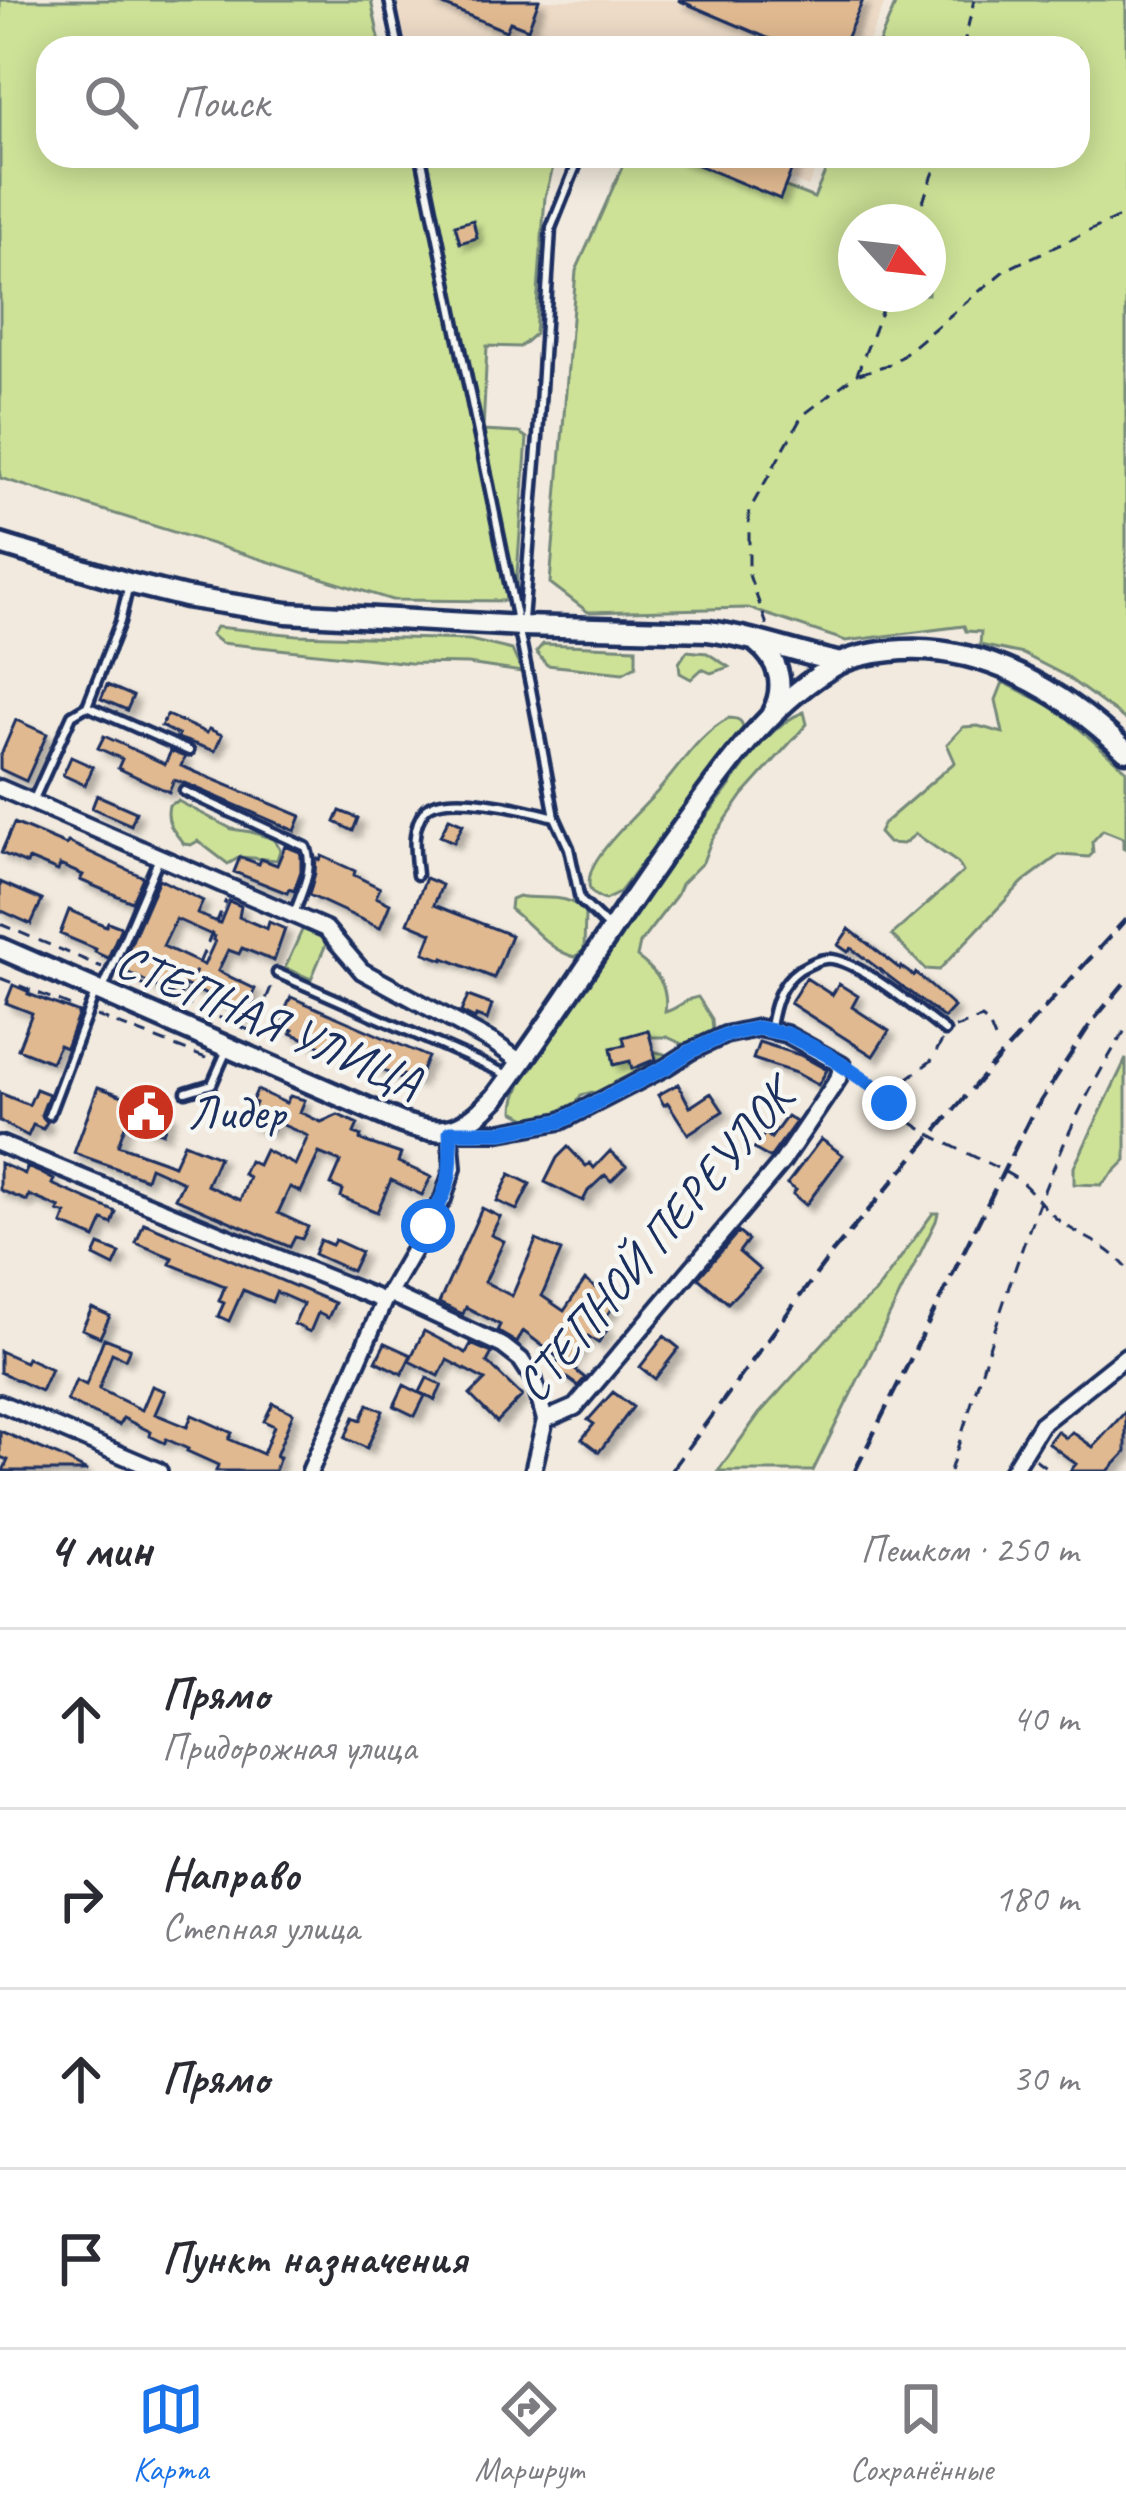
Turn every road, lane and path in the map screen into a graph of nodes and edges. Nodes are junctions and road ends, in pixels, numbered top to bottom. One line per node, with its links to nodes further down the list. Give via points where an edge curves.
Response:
1 (389, 0): 3 (lane)
2 (974, 0): 4 (path)
3 (396, 36)
4 (966, 36)
5 (424, 168): 14 (lane)
6 (575, 168): 14 (lane, via 550,228)
7 (935, 168): 8 (path)
8 (922, 204)
9 (1126, 214): 11 (path, via 1005,270 893,363)
10 (881, 312): 11 (path)
11 (857, 374): 16 (path, via 802,416 749,511 748,575)
12 (0, 544): 13 (street)
13 (129, 583): 14 (street, via 287,613); 18 (lane)
14 (519, 626): 15 (street); 25 (lane)
15 (745, 636): 16 (street); 19 (street, via 775,662 780,697)
16 (774, 644): 17 (street)
17 (841, 663): 19 (street); 21 (street, via 927,650 992,663 1055,694)
18 (87, 706): 20 (lane); 24 (lane, via 72,715)
19 (770, 717): 31 (street)
20 (189, 751)
21 (1126, 751)
22 (0, 788): 24 (street)
23 (184, 791): 29 (lane, via 306,847 311,858)
24 (33, 802): 26 (street)
25 (554, 818): 27 (lane, via 441,801 425,809 413,838); 31 (lane, via 580,900)
26 (160, 856): 28 (street); 33 (lane)
27 (417, 874)
28 (231, 887): 29 (street); 37 (path)
29 (294, 914): 46 (street, via 326,928 362,971 494,1043)
30 (0, 924): 33 (path)
31 (610, 929): 46 (street)
32 (0, 948): 36 (street, СТЕПНАЯ УЛИЦА)
33 (111, 970): 36 (lane); 37 (path)
34 (277, 973): 42 (path); 46 (lane)
35 (0, 977): 38 (path)
36 (99, 991): 38 (lane); 44 (street, СТЕПНАЯ УЛИЦА)
37 (182, 1003): 42 (path)
38 (88, 1012): 44 (path); 49 (lane)
39 (1126, 1029): 52 (path)
40 (769, 1030): 41 (lane, via 788,979 824,959 852,965); 45 (street); 50 (street, СТЕПНАЯ УЛИЦА, via 725,1035 561,1121)
41 (945, 1031): 43 (path, via 982,1018); 48 (path, via 931,1061)
42 (252, 1032): 44 (path)
43 (995, 1039)
44 (231, 1055): 47 (lane, via 212,1084); 50 (street, СТЕПНАЯ УЛИЦА, via 402,1123)
45 (842, 1065): 48 (path); 57 (street, СТЕПНОЙ ПЕРЕУЛОК, via 741,1212 575,1407)
46 (516, 1069): 50 (street, via 476,1118)
47 (186, 1092)
48 (883, 1093): 52 (path, via 919,1127)
49 (49, 1115)
50 (450, 1132): 54 (street, via 453,1168 443,1199)
51 (0, 1144): 54 (street)
52 (1041, 1200): 53 (path); 62 (path)
53 (1126, 1267)
54 (386, 1297): 57 (street, via 503,1346 533,1380); 60 (street)
55 (1126, 1356): 58 (street, via 1041,1424)
56 (0, 1403): 59 (street)
57 (545, 1420): 61 (street, СТЕПНОЙ ПЕРЕУЛОК)
58 (1024, 1452): 63 (street); 64 (path)
59 (159, 1471)
60 (310, 1471)
61 (533, 1471)
62 (950, 1471)
63 (1012, 1471)
64 (1052, 1471)

